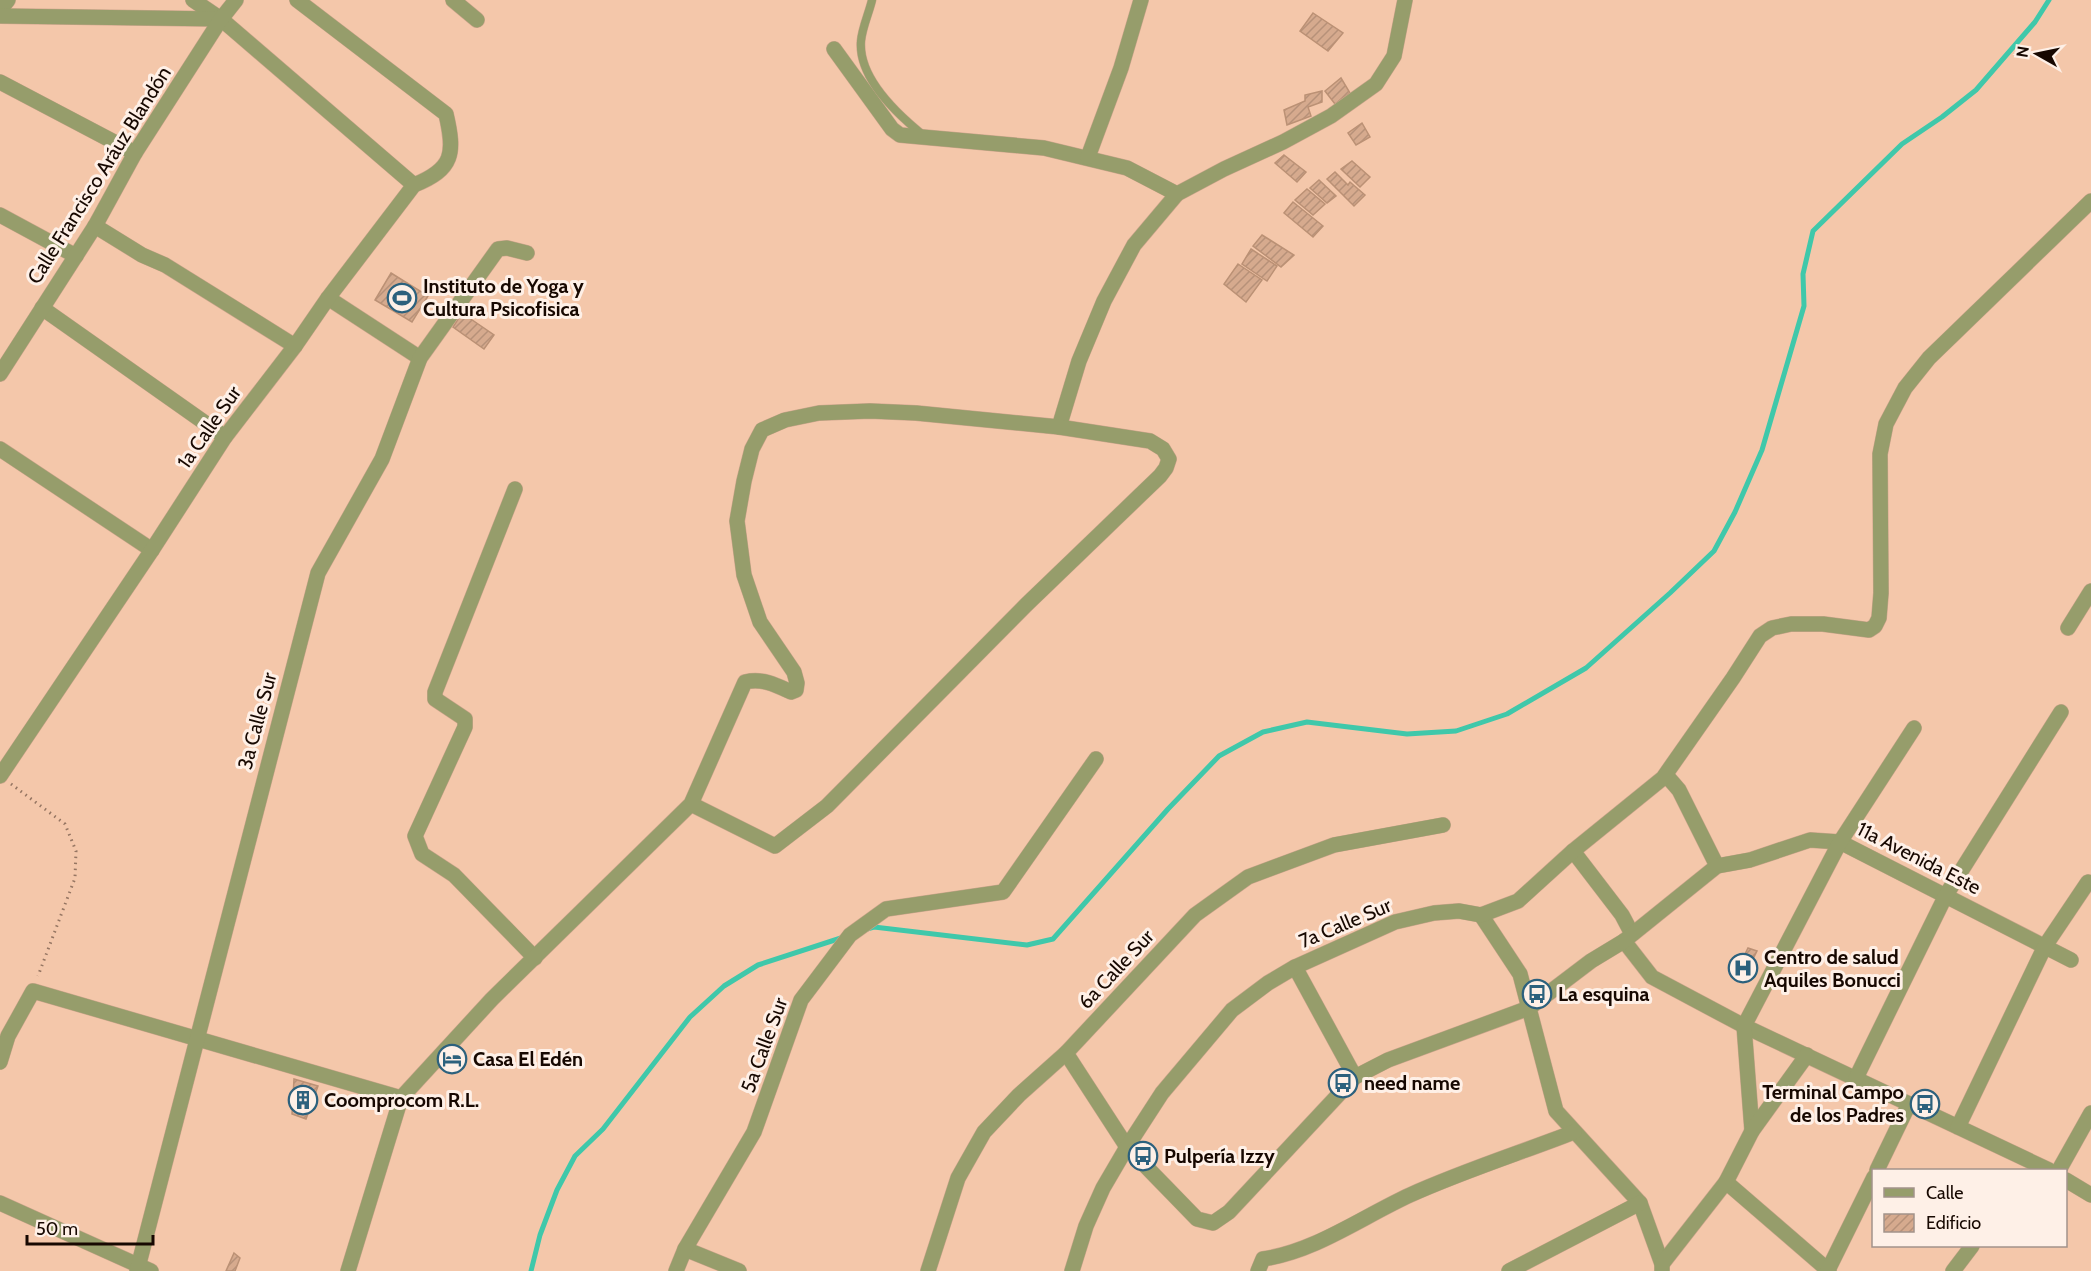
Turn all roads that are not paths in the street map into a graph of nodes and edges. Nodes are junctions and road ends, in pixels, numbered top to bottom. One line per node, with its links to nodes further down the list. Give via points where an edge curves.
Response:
1 (8, 0): 9 (street)
2 (193, 0): 11 (street)
3 (236, 0): 11 (street, Calle Francisco Aráuz Blandón)
4 (297, 0): 18 (street, 1a Calle Sur, via 446,114 452,137 450,156 441,170)
5 (453, 0): 12 (street)
6 (872, 0): 15 (lane, via 861,40 862,60 896,112)
7 (1141, 0): 17 (street, via 1122,68)
8 (1406, 0): 19 (street, via 1394,56 1376,84 1322,121)
9 (0, 10)
10 (0, 16): 11 (street)
11 (221, 19): 16 (street, Calle Francisco Aráuz Blandón); 18 (street)
12 (477, 21)
13 (834, 49): 15 (street, via 892,129 905,137)
14 (0, 82): 16 (street)
15 (927, 138): 17 (street, via 1044,148)
16 (135, 153): 22 (street, Calle Francisco Aráuz Blandón)
17 (1088, 157): 19 (street, via 1127,168)
18 (414, 185): 25 (street, 1a Calle Sur)
19 (1177, 194): 30 (street, via 1134,245 1104,301 1079,361)
20 (2091, 201): 40 (street, 7a Calle Sur, via 1929,358 1905,388 1886,424 1880,454 1881,593 1875,626 1869,630 1791,624 1772,628 1760,636)
21 (0, 215): 24 (street)
22 (95, 226): 24 (street, Calle Francisco Aráuz Blandón); 27 (street)
23 (527, 254): 28 (street, 3a Calle Sur, via 498,249)
24 (76, 256): 26 (street, Calle Francisco Aráuz Blandón)
25 (328, 298): 27 (street, 1a Calle Sur); 28 (street)
26 (42, 308): 29 (street, Calle Francisco Aráuz Blandón); 31 (street)
27 (295, 346): 31 (street, 1a Calle Sur)
28 (420, 358): 57 (street, 3a Calle Sur, via 382,459 318,573)
29 (2, 368)
30 (1059, 427): 42 (street, via 870,411 819,413 785,420 762,430 752,449 737,521 744,575 760,622 794,672 796,690 791,692 756,680 745,682); 42 (street, via 1150,441 1163,449 1169,459 1166,468 827,806 775,846)
31 (225, 437): 34 (street, 1a Calle Sur)
32 (0, 449): 34 (street)
33 (515, 489): 52 (street, via 435,692 435,699 465,719 465,727 415,836 422,854 454,875)
34 (152, 550): 41 (street, 1a Calle Sur)
35 (2091, 591): 36 (street)
36 (2068, 628)
37 (2061, 712): 48 (street)
38 (1914, 728): 44 (street)
39 (1096, 759): 80 (street, 5a Calle Sur, via 1003,892 886,909 850,935 801,1000 754,1132)
40 (1666, 775): 45 (street, 7a Calle Sur); 46 (street, via 1679,790)
41 (0, 776)
42 (691, 804): 52 (street)
43 (1443, 825): 58 (street, 6a Calle Sur, via 1334,845 1248,877 1196,915)
44 (1840, 842): 46 (street, 11a Avenida Este, via 1810,840); 48 (street, 11a Avenida Este); 56 (street)
45 (1573, 851): 49 (street, 7a Calle Sur, via 1518,901); 50 (street, via 1622,915)
46 (1712, 869): 50 (street)
47 (2088, 882): 51 (street)
48 (1946, 895): 51 (street, 11a Avenida Este); 62 (street)
49 (1481, 915): 54 (street, 7a Calle Sur, via 1443,912 1395,922); 55 (street, via 1520,974)
50 (1628, 937): 55 (street); 56 (street, via 1652,977)
51 (2045, 946): 53 (street, 11a Avenida Este); 66 (street)
52 (535, 958): 63 (street)
53 (2071, 960)
54 (1295, 967): 61 (street); 69 (street, 7a Calle Sur, via 1232,1010 1162,1093)
55 (1529, 1008): 61 (street, via 1388,1060); 68 (street, via 1556,1111)
56 (1744, 1026): 59 (street); 67 (street)
57 (196, 1038): 60 (street, via 33,991 8,1036); 63 (street); 83 (street, 3a Calle Sur)
58 (1066, 1053): 69 (street); 87 (street, 6a Calle Sur, via 984,1132 957,1178)
59 (1807, 1055): 62 (street); 67 (street)
60 (0, 1062)
61 (1355, 1077): 69 (street, via 1229,1212 1214,1222 1197,1219)
62 (1856, 1078): 64 (street)
63 (401, 1098): 84 (street)
64 (1909, 1104): 66 (street); 71 (street)
65 (2091, 1113): 72 (street)
66 (1958, 1127): 70 (street)
67 (1752, 1131): 75 (street)
68 (1574, 1132): 78 (street); 81 (street, via 1410,1195 1331,1236)
69 (1127, 1147): 88 (street, 7a Calle Sur, via 1086,1226)
70 (2038, 1168)
71 (1877, 1169)
72 (2060, 1169)
73 (1872, 1181): 90 (street)
74 (2067, 1181): 76 (street)
75 (1726, 1182): 82 (street); 90 (street)
76 (2091, 1195)
77 (0, 1203): 83 (street)
78 (1640, 1203): 82 (street); 89 (street)
79 (1971, 1247): 91 (street)
80 (686, 1249): 85 (street, 5a Calle Sur); 86 (street)
81 (1260, 1265)
82 (1662, 1268)
83 (142, 1269)
84 (348, 1271)
85 (676, 1271)
86 (739, 1271)
87 (928, 1271)
88 (1072, 1271)
89 (1509, 1271)
90 (1829, 1271)
91 (1953, 1271)

